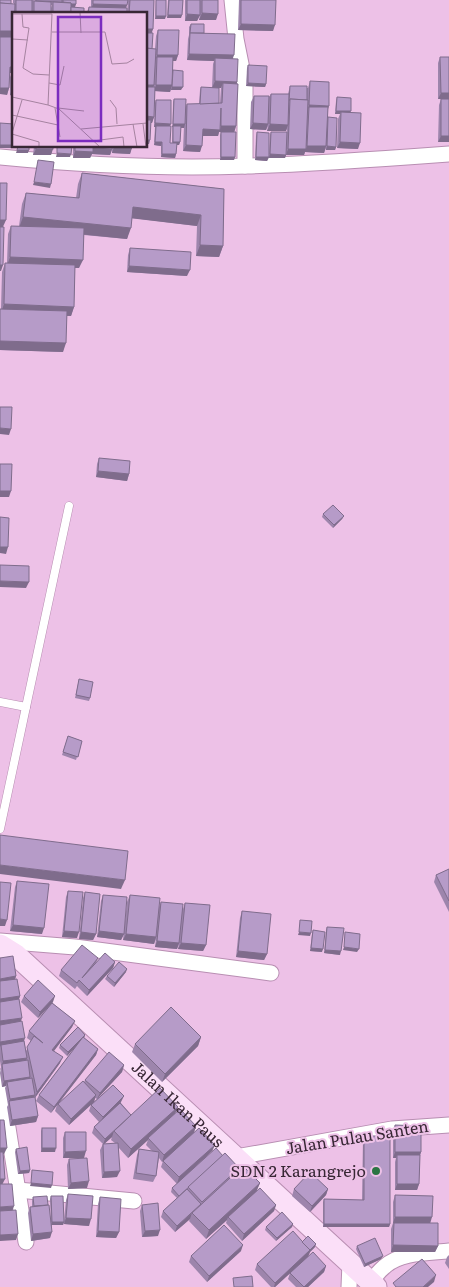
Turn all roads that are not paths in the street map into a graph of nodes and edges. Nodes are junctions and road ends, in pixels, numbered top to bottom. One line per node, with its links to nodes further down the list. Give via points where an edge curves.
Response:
1 (232, 0): 4 (street, via 245,84)
2 (449, 154): 4 (street)
3 (0, 157): 4 (street, via 79,164)
4 (245, 166)
5 (69, 506): 7 (lane)
6 (0, 702): 7 (lane)
7 (26, 707): 8 (lane)
8 (0, 829)
9 (0, 943): 10 (street, via 75,947); 14 (main road, Jalan Ikan Paus)
10 (272, 973)
11 (0, 1077): 12 (street)
12 (4, 1118): 15 (street)
13 (449, 1125): 14 (street, Jalan Pulau Santen, via 392,1129)
14 (236, 1157): 19 (main road, Jalan Ikan Paus)
15 (18, 1190): 16 (street); 17 (street)
16 (134, 1201)
17 (26, 1242)
18 (449, 1251): 20 (street, via 393,1260 384,1266)
19 (350, 1263): 20 (main road, Jalan Ikan Paus); 21 (street)
20 (373, 1284)
21 (349, 1287)

